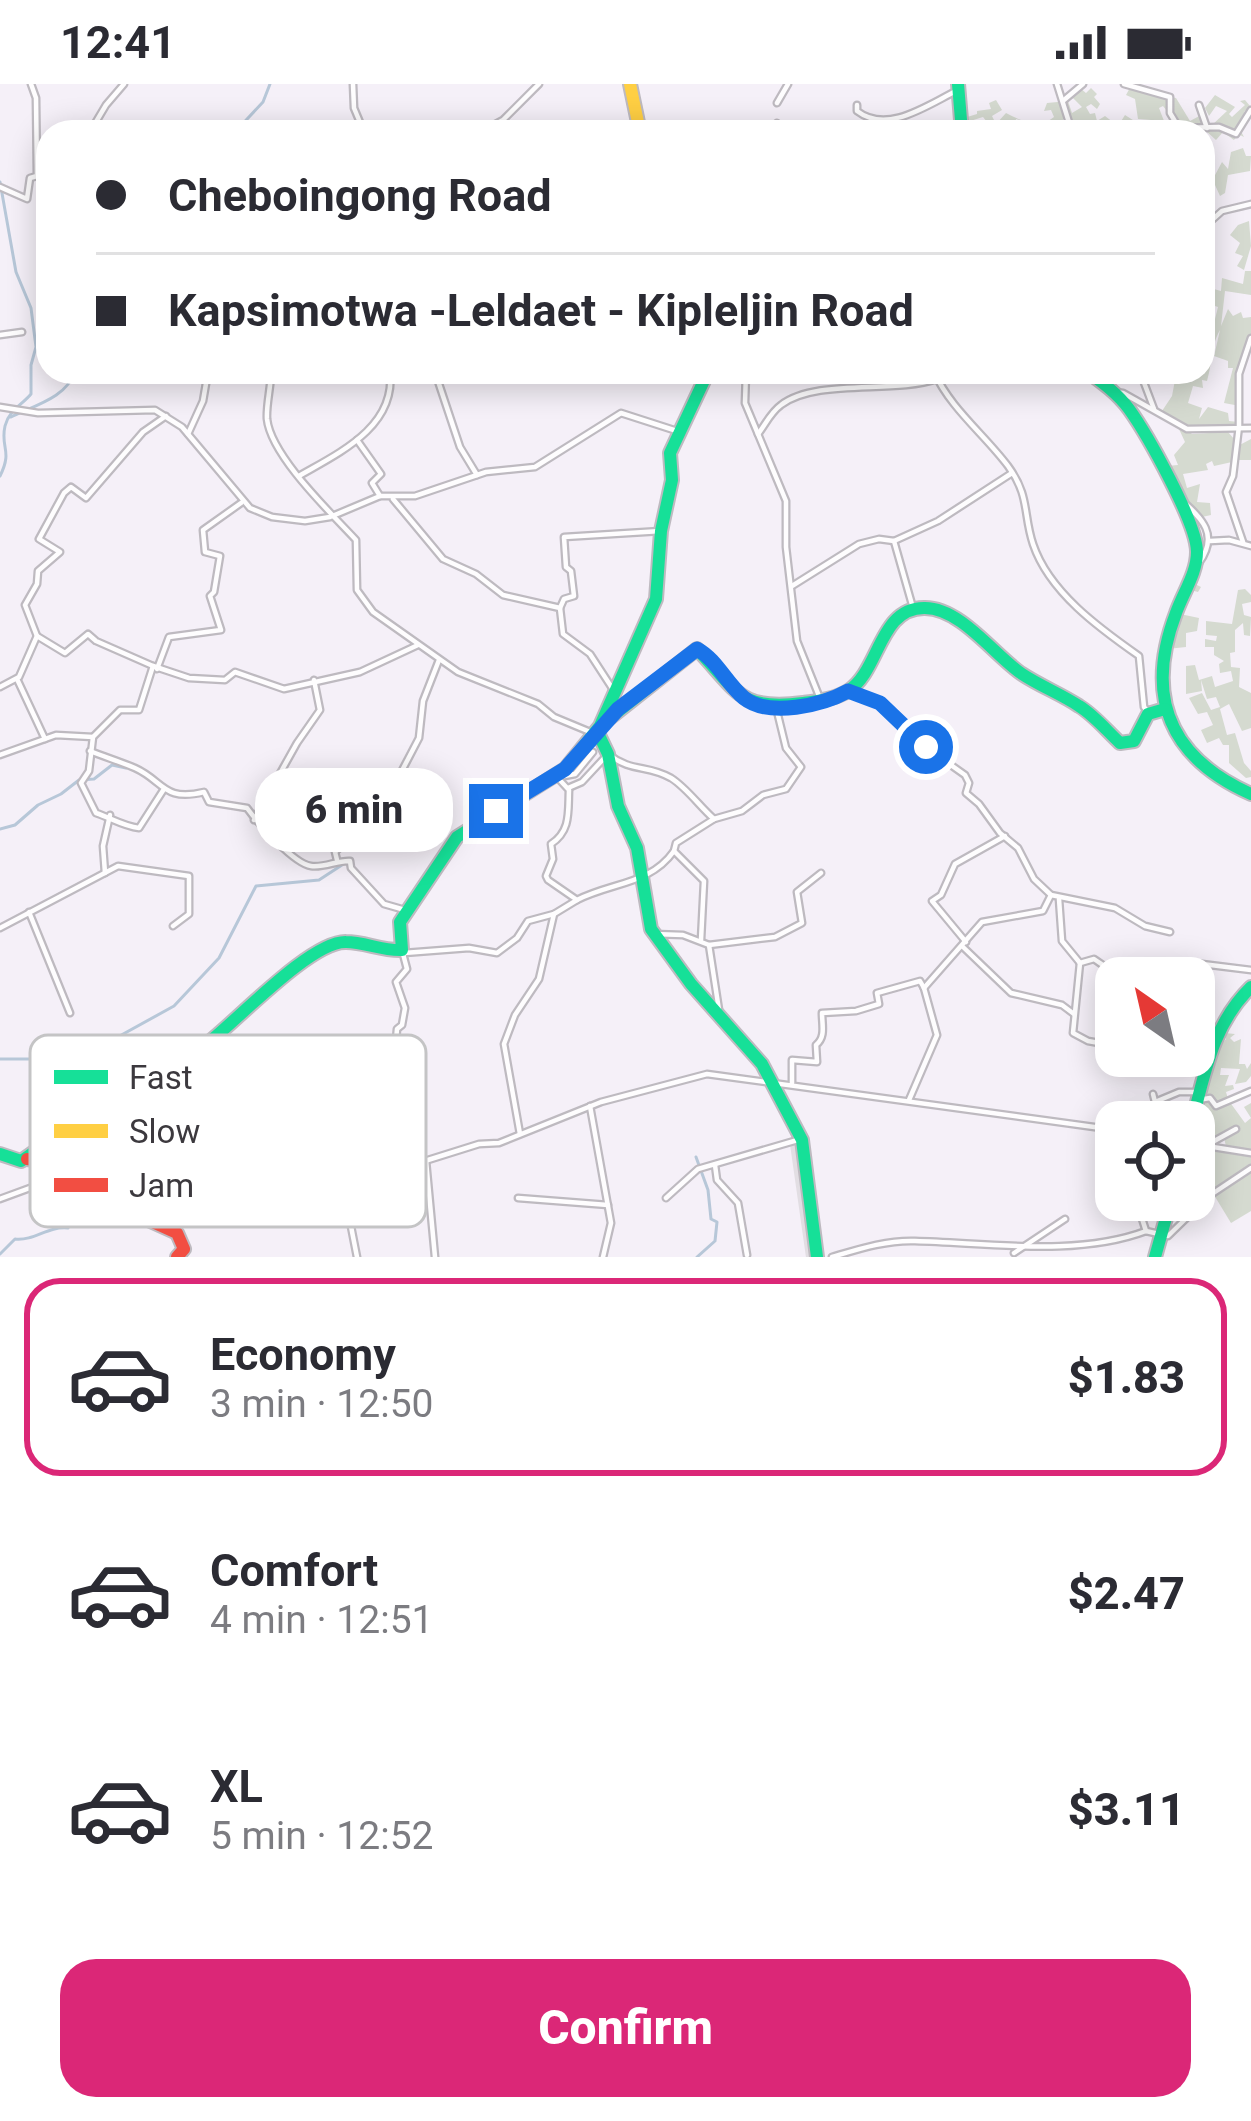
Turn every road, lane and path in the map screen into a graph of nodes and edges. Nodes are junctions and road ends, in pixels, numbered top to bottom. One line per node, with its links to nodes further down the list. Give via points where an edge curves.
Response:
1 (32, 84): 16 (street)
2 (124, 84): 17 (street)
3 (353, 84): 18 (street)
4 (539, 84): 19 (street)
5 (630, 84): 20 (main road)
6 (788, 84): 12 (street)
7 (1057, 84): 11 (street)
8 (1083, 84): 11 (street)
9 (1124, 84): 23 (street, via 1170,97)
10 (958, 87): 13 (street, via 895,120 864,117); 21 (main road)
11 (1064, 100): 22 (street)
12 (777, 103)
13 (857, 105)
14 (1199, 105): 24 (street)
15 (1251, 110): 25 (street, via 1236,134)
16 (36, 120)
17 (97, 120)
18 (359, 120)
19 (502, 120)
20 (638, 120)
21 (961, 120)
22 (1069, 120)
23 (1174, 120)
24 (1204, 120)
25 (1215, 127)
26 (36, 176): 27 (street, via 27,199)
27 (0, 187)
28 (1251, 204): 29 (street)
29 (1215, 217)
30 (22, 332): 31 (street)
31 (0, 335)
32 (1251, 338): 48 (street, via 1238,377)
33 (206, 384): 50 (street)
34 (271, 384): 55 (street, via 269,430)
35 (390, 384): 52 (street, via 386,410)
36 (439, 384): 54 (street)
37 (702, 384): 49 (main road)
38 (746, 384): 51 (street)
39 (919, 384): 51 (street, via 798,395)
40 (941, 384): 53 (street)
41 (1104, 384): 43 (main road)
42 (1145, 384): 45 (street)
43 (1114, 392): 45 (street); 56 (main road)
44 (0, 407): 46 (street, via 139,408)
45 (1154, 409): 48 (street, via 1190,429)
46 (166, 416): 50 (street); 70 (street, via 87,497 71,487 64,493 39,539 60,552 37,572 25,605)
47 (1251, 428): 48 (street)
48 (1239, 429): 64 (street, via 1226,492)
49 (680, 432): 54 (street, via 622,413 539,466); 61 (main road)
50 (188, 434): 59 (street)
51 (757, 434): 67 (street, via 785,501)
52 (357, 440): 55 (street); 57 (street, via 381,474 372,483)
53 (1012, 473): 62 (street); 82 (street, via 1028,505 1033,543 1061,596 1138,656)
54 (477, 475): 58 (street)
55 (299, 476): 60 (street)
56 (1171, 490): 63 (street, via 1206,524); 66 (main road, via 1194,532)
57 (380, 496): 58 (street); 60 (street)
58 (393, 499): 68 (street, via 439,556 502,595)
59 (243, 502): 60 (street, via 272,517); 73 (street, via 203,530 205,553 220,556 210,597 220,630 169,637)
60 (331, 517): 71 (street, via 356,540 361,598)
61 (661, 531): 68 (street, via 564,537 574,596); 78 (main road, via 659,589)
62 (894, 541): 67 (street, via 859,544); 69 (street)
63 (1210, 541): 64 (street); 66 (street)
64 (1243, 542): 65 (street)
65 (1251, 546)
66 (1194, 566): 81 (main road, via 1164,652)
67 (791, 588): 79 (street, via 798,646)
68 (560, 608): 78 (street, via 562,632 590,654)
69 (913, 608): 77 (main road, via 888,629 871,668); 82 (main road, via 937,609 976,631 1020,673 1083,708 1120,743 1136,740)
70 (37, 636): 73 (street, via 67,652 88,634); 74 (street)
71 (418, 645): 72 (street); 75 (street)
72 (440, 658): 85 (street); 98 (street, via 416,743 382,810 335,852)
73 (155, 668): 75 (street, via 220,680 236,671 284,689); 83 (street, via 140,710 120,710)
74 (16, 679): 76 (street); 84 (street)
75 (314, 680): 95 (street, via 320,710)
76 (0, 687)
77 (848, 691): 79 (main road); 96 (street, via 880,703 965,775 967,794)
78 (615, 694): 85 (main road)
79 (820, 701): 80 (main road)
80 (776, 707): 85 (main road, via 746,700 697,649); 94 (street, via 800,772 786,789)
81 (1165, 709): 82 (main road); 92 (main road, via 1196,762)
82 (1150, 713)
83 (94, 737): 84 (street); 86 (street)
84 (46, 740): 87 (street)
85 (598, 743): 88 (main road); 89 (main road); 90 (street, via 583,782)
86 (90, 752): 91 (street); 93 (street, via 81,783 96,813)
87 (0, 755)
88 (617, 772): 94 (street, via 654,771 676,781); 101 (main road, via 618,806)
89 (555, 777): 90 (street); 105 (main road, via 462,832)
90 (568, 788): 104 (street, via 568,819 550,844 546,877)
91 (164, 789): 93 (street, via 140,828); 95 (street, via 205,793 209,802 247,808)
92 (1251, 794)
93 (110, 815): 99 (street)
94 (714, 819): 97 (street)
95 (254, 820): 98 (street, via 306,864)
96 (1005, 836): 102 (street); 113 (street, via 955,864 932,901)
97 (674, 850): 101 (street); 112 (street, via 704,881)
98 (337, 860): 105 (street, via 350,860 384,904)
99 (105, 873): 106 (street); 108 (street, via 120,866 189,876 189,914)
100 (821, 873): 114 (street, via 797,892 803,920 796,927)
101 (641, 879): 104 (street); 111 (main road)
102 (1052, 895): 103 (street); 113 (street, via 1043,911 987,919)
103 (1059, 899): 110 (street, via 1112,908); 116 (street, via 1062,941)
104 (577, 900): 107 (street)
105 (406, 910): 115 (main road)
106 (29, 912): 109 (street); 120 (street)
107 (554, 914): 115 (street, via 528,921 497,953); 139 (street, via 539,980 504,1044)
108 (172, 926)
109 (0, 928)
110 (1170, 932)
111 (654, 934): 112 (street); 122 (main road)
112 (701, 940): 114 (street)
113 (964, 944): 119 (street); 121 (street, via 1011,994)
114 (709, 945): 122 (street)
115 (403, 952): 123 (main road, via 331,945 264,991); 124 (street)
116 (1080, 963): 117 (street, via 1094,958 1130,976 1186,974 1194,963); 121 (street)
117 (1251, 970)
118 (1251, 987): 131 (main road, via 1215,1042)
119 (924, 988): 128 (street, via 920,981 894,986 877,993 879,1004 821,1013 817,1062 792,1060); 132 (street, via 937,1034)
120 (70, 1013)
121 (1074, 1014): 125 (street, via 1074,1034)
122 (720, 1017): 127 (main road)
123 (219, 1035)
124 (396, 1035)
125 (1095, 1040)
126 (1200, 1077): 131 (street)
127 (774, 1083): 128 (street); 136 (street, via 707,1074); 140 (main road)
128 (792, 1083): 132 (street)
129 (1251, 1091): 131 (street, via 1216,1106)
130 (1153, 1094): 131 (street, via 1155,1102)
131 (1199, 1096): 133 (street); 134 (main road); 135 (street)
132 (910, 1100): 137 (street)
133 (1196, 1101)
134 (1198, 1101)
135 (1198, 1101)
136 (590, 1106): 139 (street); 155 (street)
137 (1095, 1127)
138 (1236, 1129): 141 (street)
139 (520, 1134): 148 (street)
140 (801, 1138): 149 (street); 172 (main road)
141 (1215, 1141)
142 (1215, 1146): 143 (street)
143 (1250, 1152)
144 (0, 1154): 146 (main road)
145 (30, 1156): 146 (main road)
146 (27, 1158): 147 (main road)
147 (30, 1158)
148 (426, 1161): 170 (street)
149 (715, 1165): 154 (street, via 698,1169); 166 (street, via 717,1180 738,1203)
150 (1251, 1168): 162 (street)
151 (30, 1187): 152 (street)
152 (0, 1198)
153 (518, 1198): 155 (street)
154 (666, 1198)
155 (608, 1205): 171 (street)
156 (1065, 1220): 165 (street)
157 (1143, 1221): 161 (street)
158 (1169, 1221): 162 (main road)
159 (164, 1227): 168 (main road, via 184,1247)
160 (351, 1227): 169 (street)
161 (1146, 1231): 162 (street); 165 (street, via 1110,1248)
162 (1165, 1235): 167 (main road)
163 (859, 1248): 164 (street, via 916,1241); 173 (street); 174 (street)
164 (972, 1253): 165 (street)
165 (1014, 1253)
166 (747, 1255)
167 (1156, 1256)
168 (177, 1257)
169 (357, 1257)
170 (435, 1257)
171 (603, 1257)
172 (818, 1257)
173 (832, 1257)
174 (863, 1257)

